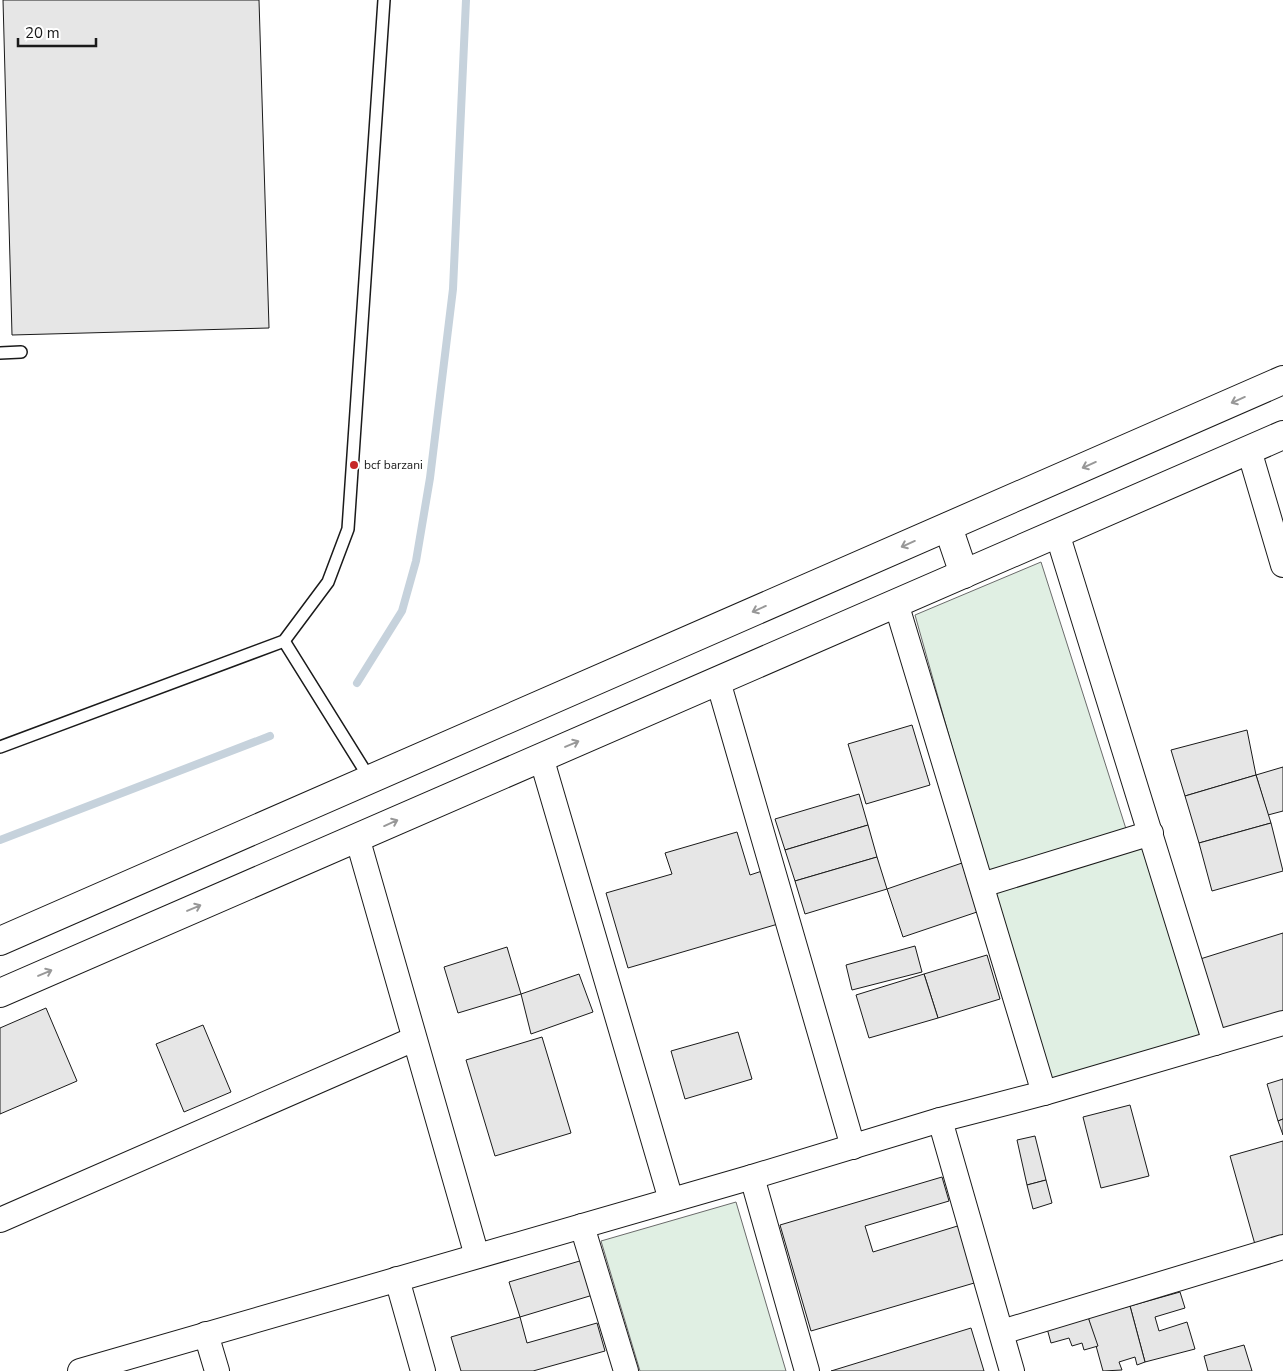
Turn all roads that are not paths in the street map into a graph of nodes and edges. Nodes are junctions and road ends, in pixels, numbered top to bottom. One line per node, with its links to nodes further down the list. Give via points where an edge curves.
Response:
1 (384, 0): 12 (lane, via 348,529 328,582)
2 (21, 352): 3 (lane)
3 (0, 353)
4 (1283, 380): 7 (street, one-way to 7)
5 (1283, 435): 6 (street)
6 (1249, 450): 8 (street); 9 (street)
7 (948, 527): 10 (street); 16 (street, one-way to 16)
8 (1057, 533): 10 (street); 17 (street)
9 (1283, 565)
10 (964, 574): 11 (street)
11 (896, 603): 13 (street); 19 (street)
12 (284, 641): 14 (lane); 16 (lane)
13 (718, 681): 15 (street, one-way to 13); 27 (street)
14 (0, 746)
15 (541, 757): 18 (street, one-way to 15); 29 (street)
16 (370, 779): 20 (street)
17 (1151, 833): 19 (street); 24 (street)
18 (357, 838): 21 (street, one-way to 18); 23 (street)
19 (982, 885): 25 (street)
20 (0, 941)
21 (0, 992)
22 (1283, 1023): 24 (street)
23 (414, 1039): 30 (street); 33 (street)
24 (1215, 1043): 25 (street)
25 (1044, 1093): 26 (street)
26 (940, 1120): 27 (street); 35 (street)
27 (853, 1147): 28 (street)
28 (752, 1177): 29 (street); 41 (street)
29 (671, 1200): 31 (street)
30 (0, 1220)
31 (582, 1226): 33 (street); 40 (street)
32 (1283, 1248): 35 (street)
33 (477, 1256): 34 (street)
34 (397, 1280): 36 (street); 39 (street)
35 (1002, 1332): 42 (street)
36 (206, 1334): 37 (street); 38 (street)
37 (80, 1371)
38 (216, 1371)
39 (424, 1371)
40 (626, 1371)
41 (807, 1371)
42 (1012, 1371)

